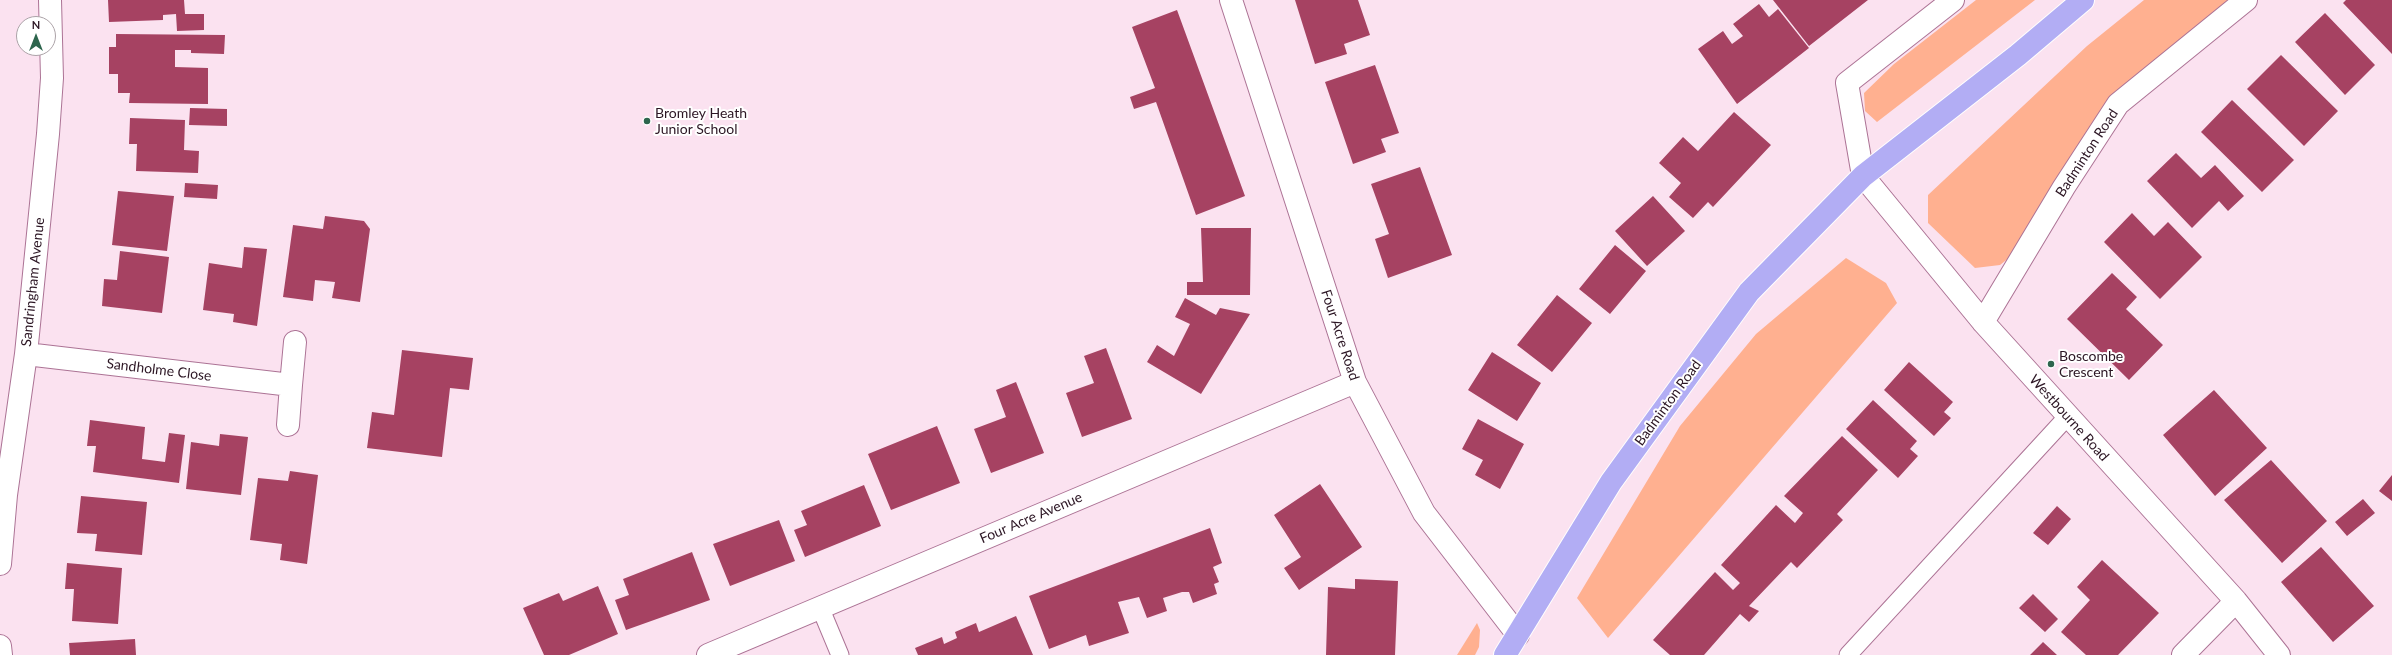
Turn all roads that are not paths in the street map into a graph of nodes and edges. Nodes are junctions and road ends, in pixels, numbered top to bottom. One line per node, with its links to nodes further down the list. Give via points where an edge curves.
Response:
1 (50, 0): 9 (street, Sandringham Avenue, via 52,85)
2 (1231, 0): 10 (street, Four Acre Road)
3 (1953, 0): 6 (street, via 1847,84)
4 (2083, 0): 6 (main road, Badminton Road, via 2018,55)
5 (2246, 0): 7 (street, Badminton Road, via 2118,104 2064,187)
6 (1863, 176): 7 (street, Westbourne Road); 17 (main road, Badminton Road, via 1749,292 1612,482)
7 (1983, 322): 12 (street, Westbourne Road)
8 (295, 342): 11 (street)
9 (26, 354): 11 (street, Sandholme Close); 14 (street, Sandringham Avenue, via 6,495)
10 (1355, 382): 16 (street, Four Acre Avenue); 17 (street, Four Acre Road, via 1424,513)
11 (291, 385): 13 (street)
12 (2068, 417): 15 (street, Westbourne Road); 23 (lane)
13 (288, 425)
14 (0, 564)
15 (2236, 601): 24 (street); 25 (street, Westbourne Road)
16 (820, 607): 20 (street, Four Acre Avenue); 21 (lane)
17 (1518, 635): 22 (main road, Badminton Road)
18 (0, 646): 19 (street)
19 (1, 655)
20 (708, 655)
21 (840, 655)
22 (1505, 655)
23 (1848, 655)
24 (2183, 655)
25 (2279, 655)

